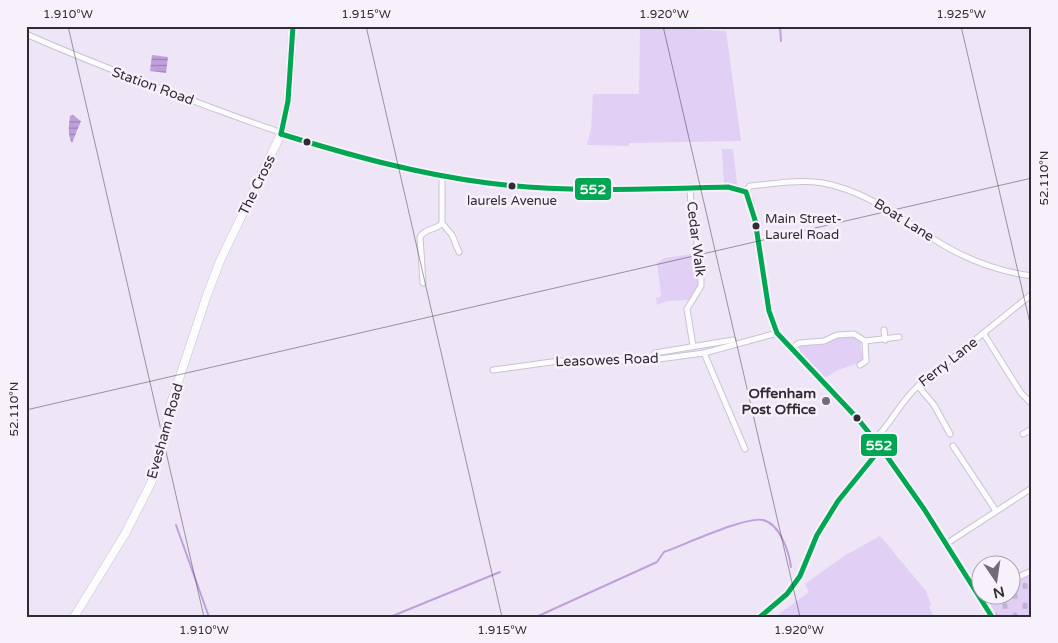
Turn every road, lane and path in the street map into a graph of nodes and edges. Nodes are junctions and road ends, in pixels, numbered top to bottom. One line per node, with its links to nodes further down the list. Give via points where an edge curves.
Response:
1 (292, 26): 3 (main road, via 288,101)
2 (26, 34): 3 (street, Station Road, via 140,82)
3 (281, 134): 4 (street, Station Road, via 346,154); 8 (main road, The Cross)
4 (442, 176): 5 (street, Station Road, via 575,190); 7 (street)
5 (690, 187): 6 (street, Station Road, via 728,187); 20 (street, Cedar Walk, via 701,278 701,286 687,309)
6 (746, 192): 10 (street, Boat Lane, via 750,186 822,183 878,202 963,255 1003,270); 14 (street, via 756,220 769,311)
7 (442, 223): 9 (street); 11 (street, via 424,231 420,237)
8 (233, 236): 42 (main road, Evesham Road, via 206,298 170,406 160,455 150,483 125,534)
9 (460, 252)
10 (1032, 276)
11 (423, 283)
12 (1032, 294): 15 (street, Ferry Lane)
13 (884, 330): 18 (street)
14 (778, 333): 21 (street); 23 (street, Leasowes Road)
15 (984, 334): 26 (street, Ferry Lane); 27 (street)
16 (899, 337): 18 (street)
17 (733, 340): 20 (street)
18 (885, 340): 19 (street)
19 (865, 341): 21 (street, via 854,334 836,335 824,341 799,343); 24 (street, via 869,361)
20 (693, 346): 22 (street)
21 (791, 349): 31 (street)
22 (655, 353)
23 (704, 353): 25 (street, Leasowes Road, via 644,361 559,362); 34 (street)
24 (860, 365)
25 (493, 370)
26 (918, 386): 29 (street, via 934,405); 31 (street, Ferry Lane)
27 (1032, 404)
28 (1032, 429): 30 (street)
29 (950, 434)
30 (1023, 434)
31 (874, 440): 33 (street)
32 (953, 446): 36 (street)
33 (881, 448): 37 (street); 43 (street, via 838,501 817,535 800,576 787,594)
34 (745, 449)
35 (1032, 488): 36 (street)
36 (996, 511): 37 (street)
37 (946, 544): 40 (street)
38 (1029, 572): 39 (street)
39 (1020, 576)
40 (970, 580)
41 (986, 606): 44 (street)
42 (74, 617)
43 (760, 617)
44 (992, 617)

